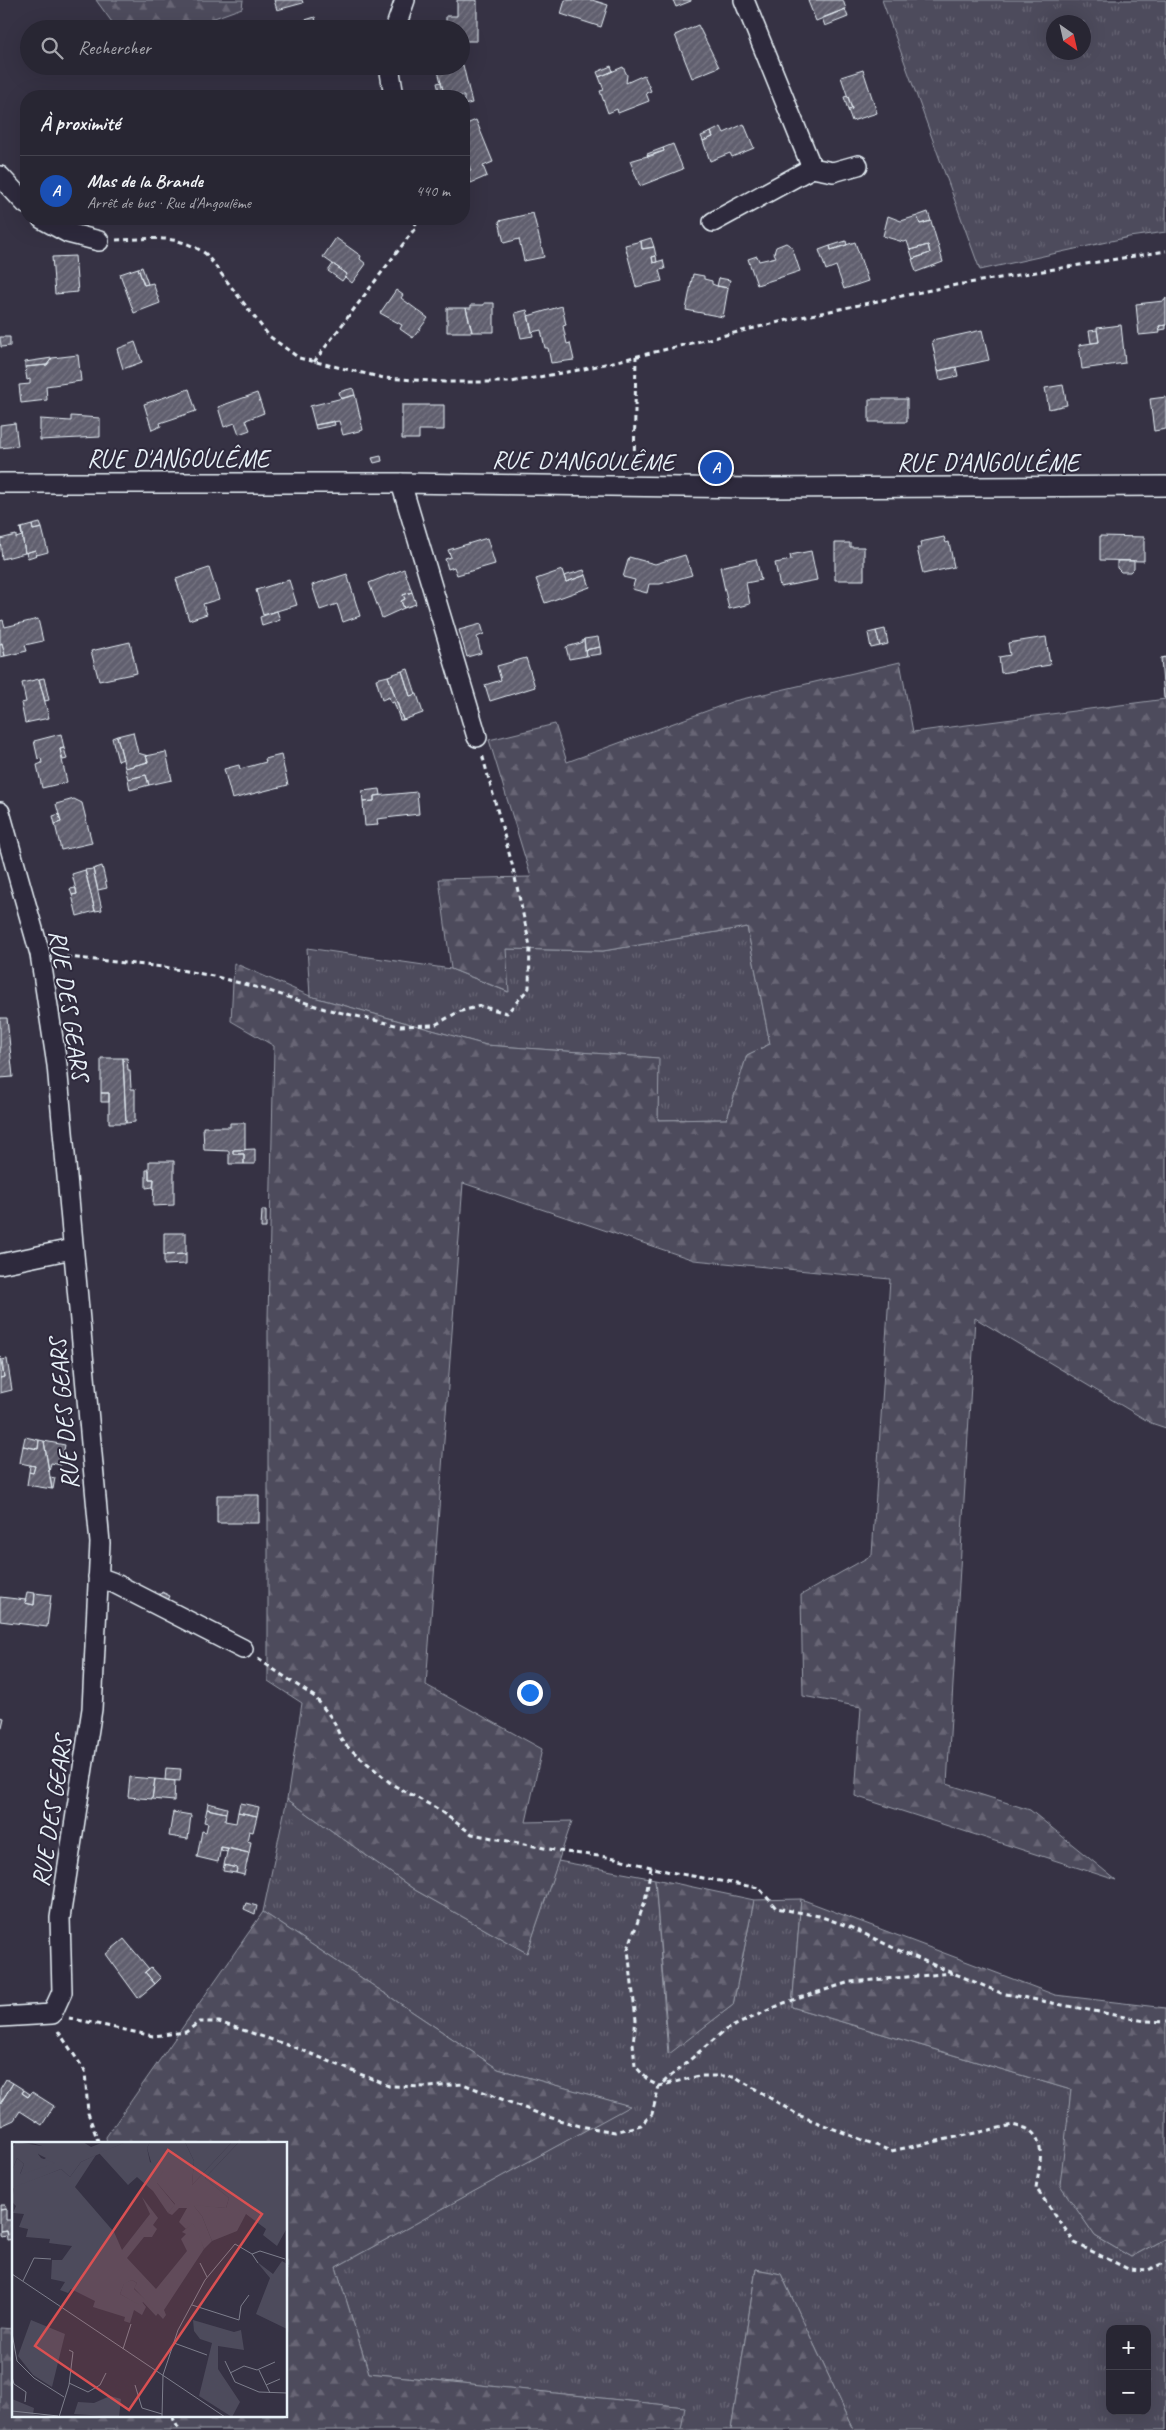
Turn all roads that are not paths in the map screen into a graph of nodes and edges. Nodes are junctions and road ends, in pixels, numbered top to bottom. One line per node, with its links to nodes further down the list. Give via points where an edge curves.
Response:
1 (405, 0): 3 (street)
2 (744, 0): 7 (street)
3 (398, 20)
4 (390, 75): 5 (street)
5 (393, 90)
6 (858, 165): 7 (street, via 833,172)
7 (812, 168): 10 (street)
8 (0, 176): 9 (street)
9 (20, 198)
10 (713, 222)
11 (53, 225): 12 (street, via 68,233)
12 (99, 241)
13 (0, 483): 14 (street, RUE D'ANGOULÊME)
14 (401, 483): 15 (street, RUE D'ANGOULÊME); 16 (street)
15 (1166, 486)
16 (477, 737)
17 (1, 822): 18 (street, RUE DES GEARS, via 40,954 57,1065)
18 (72, 1249): 19 (street); 20 (street, RUE DES GEARS, via 100,1543)
19 (0, 1264)
20 (98, 1577): 21 (street); 22 (street, RUE DES GEARS, via 92,1709 60,1918 62,1992 52,2014)
21 (243, 1649)
22 (0, 2017)

